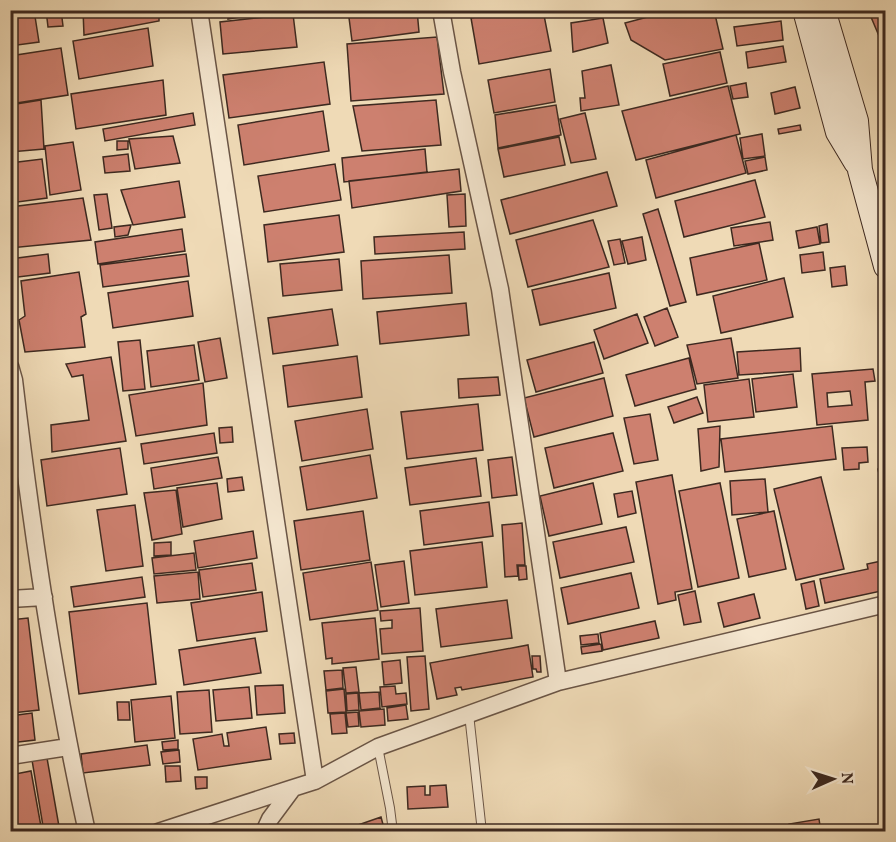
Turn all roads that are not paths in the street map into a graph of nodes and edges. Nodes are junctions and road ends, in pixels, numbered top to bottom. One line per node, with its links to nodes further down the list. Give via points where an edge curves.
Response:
1 (199, 10): 16 (street)
2 (441, 10): 11 (street, via 500,289)
3 (805, 10): 5 (main road, via 838,132)
4 (823, 10): 5 (main road, via 856,121)
5 (860, 170): 6 (main road)
6 (885, 266)
7 (12, 375): 8 (street)
8 (44, 597): 9 (street); 13 (street)
9 (10, 599)
10 (885, 604): 11 (street)
11 (558, 682): 12 (street)
12 (469, 714): 14 (street); 22 (lane)
13 (68, 747): 15 (street); 18 (street)
14 (378, 747): 16 (street); 21 (lane)
15 (10, 756)
16 (315, 781): 17 (street)
17 (293, 788): 19 (street); 20 (street)
18 (87, 831)
19 (158, 831)
20 (264, 831)
21 (393, 831)
22 (482, 831)

